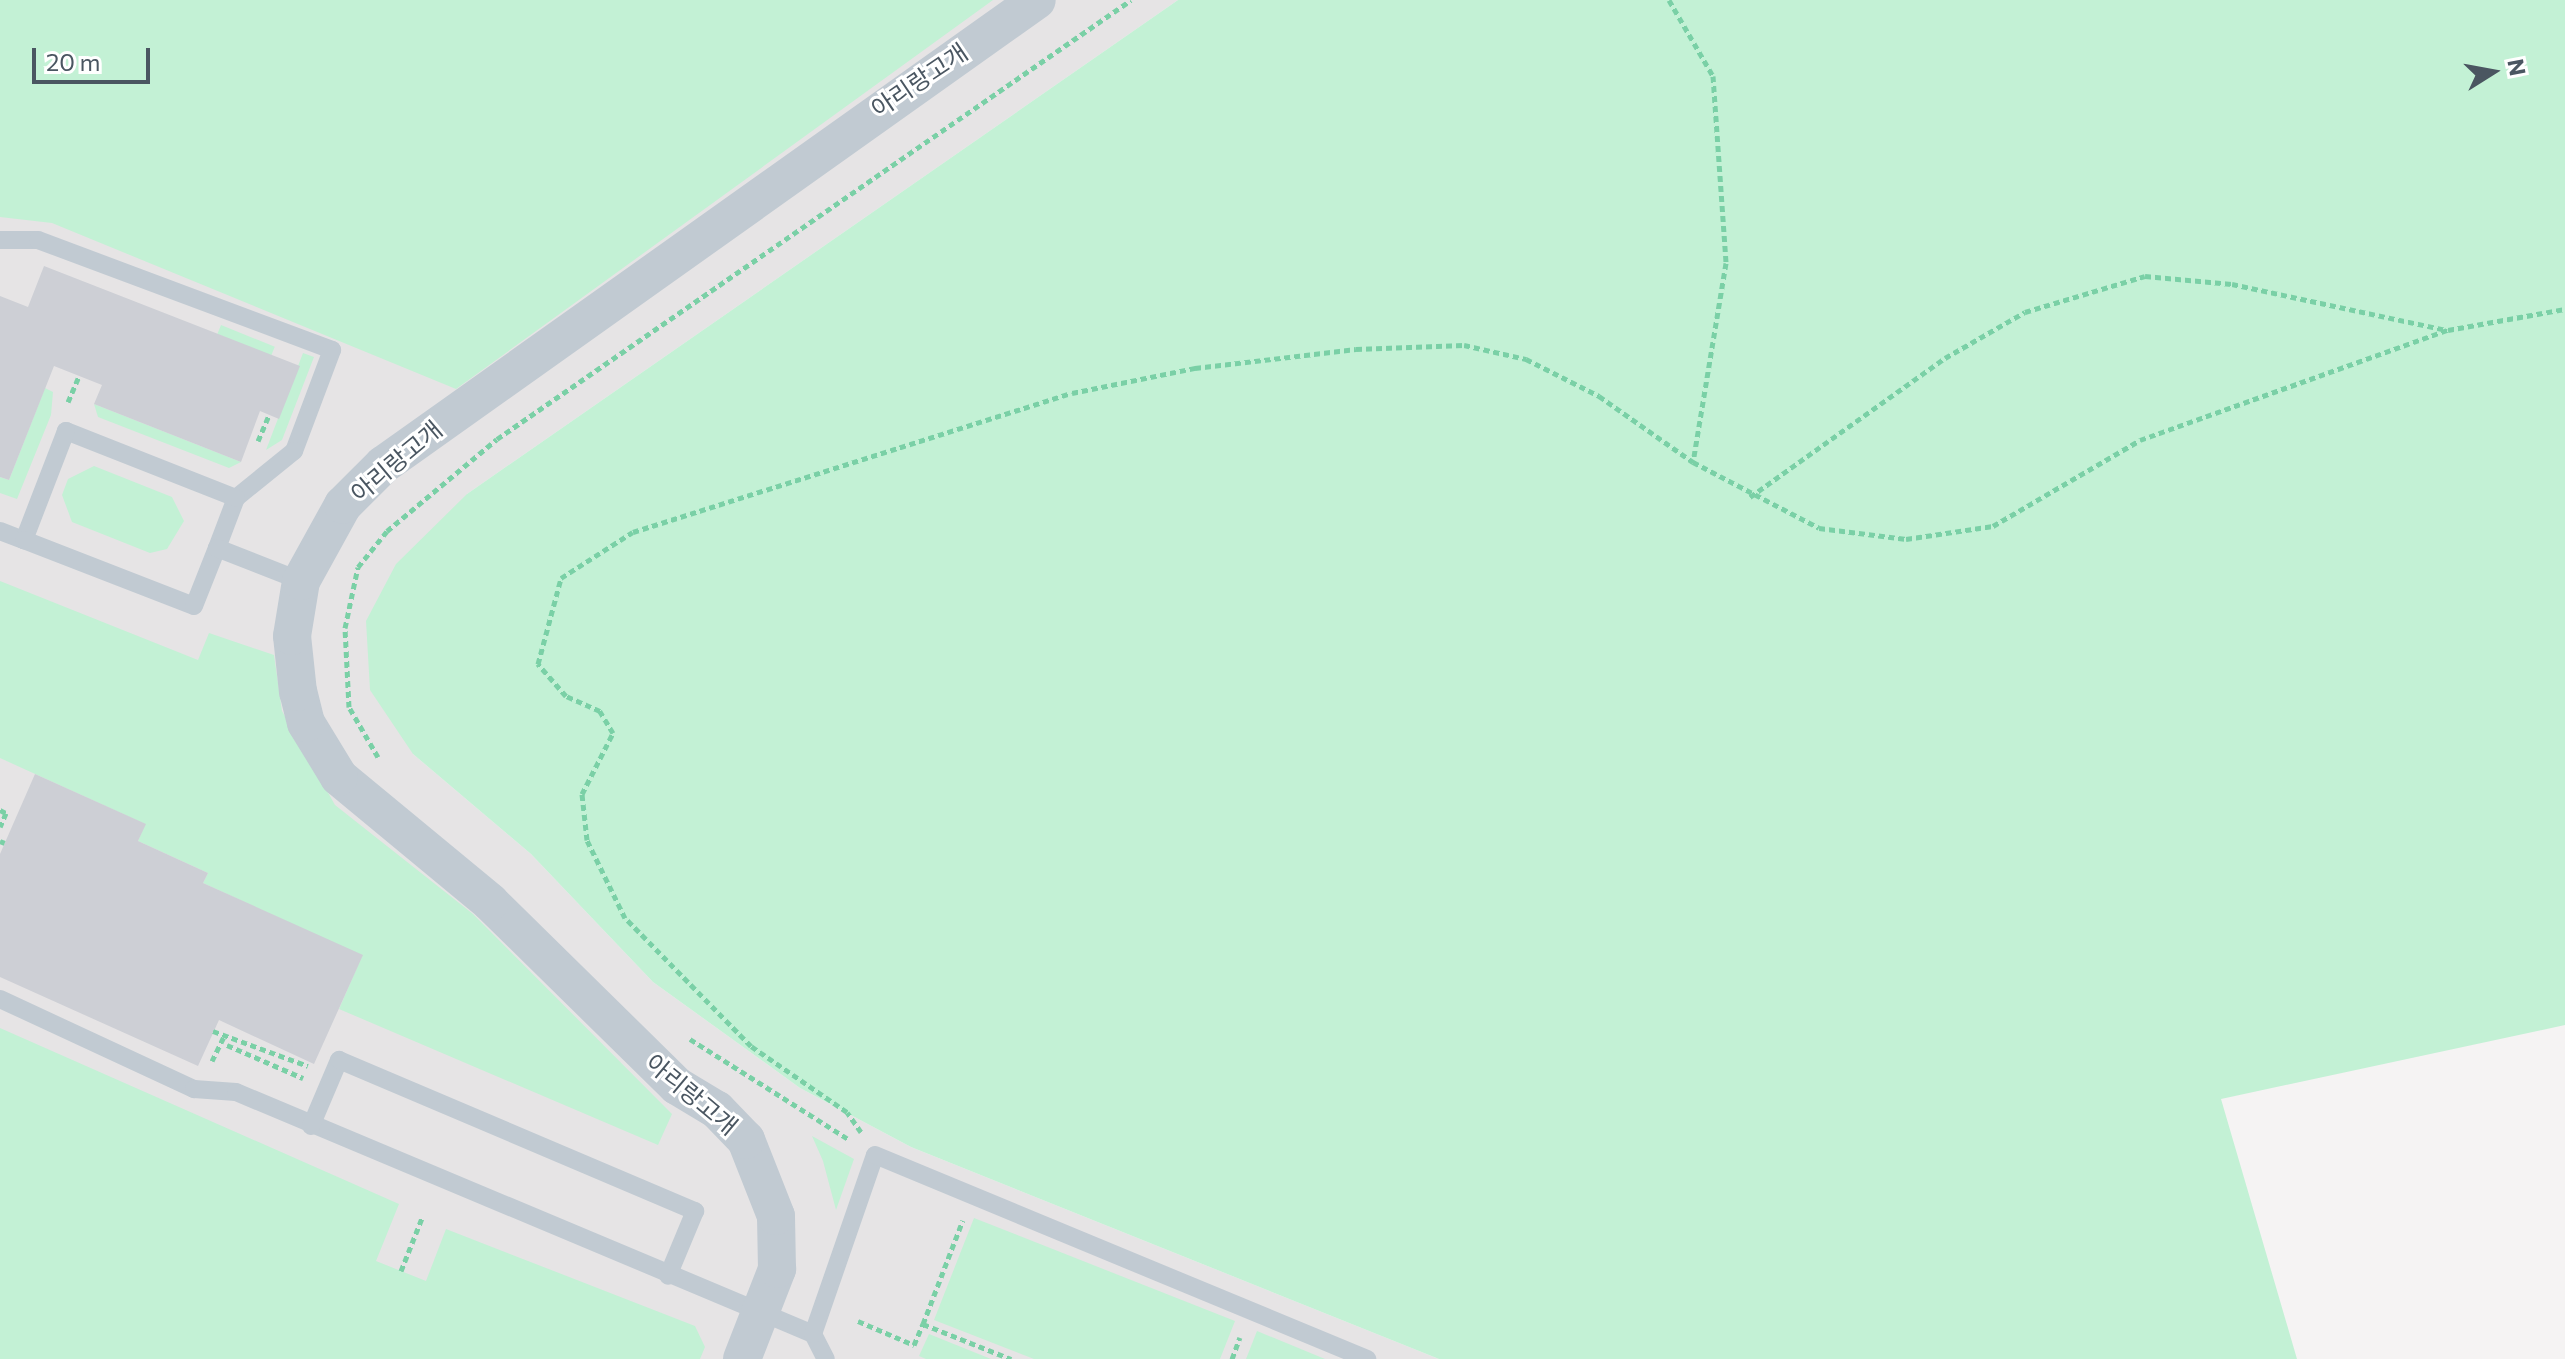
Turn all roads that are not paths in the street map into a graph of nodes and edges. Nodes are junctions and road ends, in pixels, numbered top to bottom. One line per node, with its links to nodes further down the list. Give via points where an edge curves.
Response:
1 (1037, 0): 7 (street, 아리랑고개, via 383,465 343,505)
2 (0, 240): 3 (lane, via 38,240 332,350 294,451)
3 (236, 498): 5 (lane, via 66,431); 6 (lane)
4 (0, 531): 5 (lane)
5 (24, 540): 6 (lane, via 194,606)
6 (217, 548): 7 (lane)
7 (301, 581): 11 (street, 아리랑고개, via 292,636 298,692 306,723 339,777 490,902 677,1086 732,1123 757,1160 776,1216 777,1269)
8 (0, 999): 9 (lane, via 194,1089 236,1092)
9 (311, 1126): 10 (lane); 10 (lane, via 339,1060 695,1211)
10 (668, 1276): 11 (lane)
11 (759, 1316): 12 (lane); 13 (street, 아리랑고개)
12 (813, 1334): 14 (lane); 15 (lane, via 875,1155)
13 (742, 1359)
14 (826, 1359)
15 (1367, 1359)

